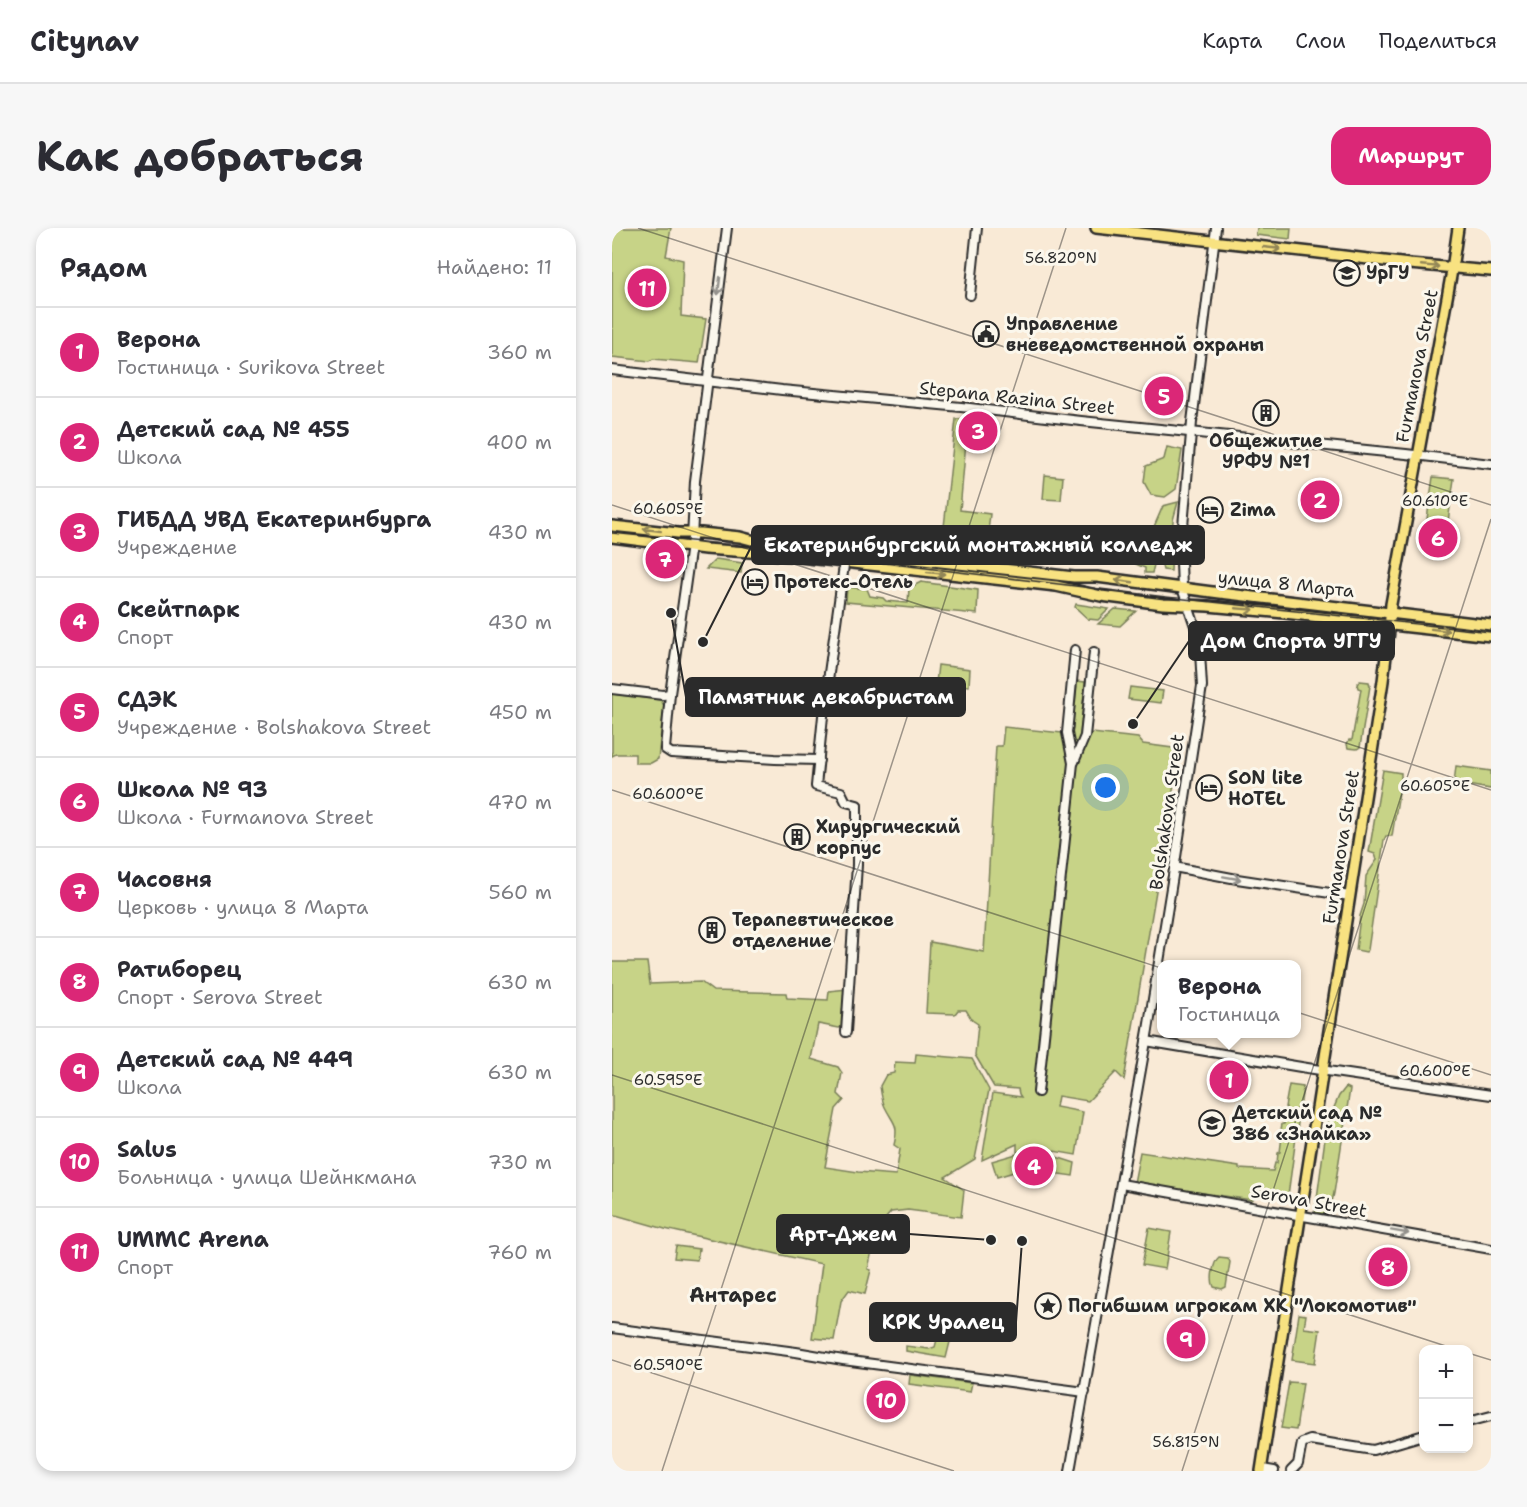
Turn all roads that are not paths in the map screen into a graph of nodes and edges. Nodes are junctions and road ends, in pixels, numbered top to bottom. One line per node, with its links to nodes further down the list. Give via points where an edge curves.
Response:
1 (727, 228): 11 (street, one-way to 11)
2 (976, 228): 9 (street)
3 (1096, 228): 6 (main road)
4 (1216, 228): 6 (street)
5 (1458, 228): 7 (main road, Furmanova Street)
6 (1214, 241): 7 (main road, one-way to 7); 12 (street)
7 (1452, 268): 8 (main road); 13 (main road, Furmanova Street)
8 (1491, 271)
9 (970, 295)
10 (612, 370): 11 (street, Stepana Razina Street)
11 (707, 381): 12 (street, Stepana Razina Street); 16 (street)
12 (1191, 432): 13 (street, Stepana Razina Street); 21 (street, Bolshakova Street)
13 (1417, 455): 14 (street, Stepana Razina Street); 23 (main road, Furmanova Street)
14 (1491, 465)
15 (612, 526): 16 (main road, улица 8 Марта, one-way to 15)
16 (692, 533): 18 (street); 19 (main road, улица 8 Марта)
17 (612, 537): 18 (main road, улица 8 Марта)
18 (690, 547): 20 (main road, улица 8 Марта); 30 (street)
19 (846, 551): 20 (street); 21 (main road, улица 8 Марта, one-way to 19)
20 (844, 562): 22 (main road, улица 8 Марта, one-way to 22); 31 (street)
21 (1182, 588): 22 (street, Bolshakova Street); 23 (main road, улица 8 Марта)
22 (1187, 605): 24 (main road, улица 8 Марта, one-way to 24); 33 (street, Bolshakova Street, via 1196,629 1202,686)
23 (1390, 612): 24 (main road, Furmanova Street); 25 (main road, улица 8 Марта)
24 (1390, 624): 26 (main road, улица 8 Марта, one-way to 26); 34 (main road, Furmanova Street)
25 (1491, 625)
26 (1491, 636)
27 (1075, 650): 32 (street, via 1067,734)
28 (1094, 652): 32 (street, via 1085,736)
29 (612, 689): 30 (street)
30 (670, 694): 31 (street, via 665,749 671,753)
31 (819, 760): 37 (street, via 816,786 841,792 846,801 857,805)
32 (1073, 763): 40 (street)
33 (1174, 867): 34 (street, one-way to 34); 35 (street, Bolshakova Street)
34 (1350, 896): 39 (main road, Furmanova Street)
35 (1159, 960)
36 (1157, 973): 38 (street, Bolshakova Street)
37 (846, 1032)
38 (1146, 1041): 39 (street); 42 (street, Bolshakova Street)
39 (1323, 1070): 41 (street); 43 (main road, Furmanova Street)
40 (1038, 1092)
41 (1491, 1095)
42 (1121, 1184): 43 (street, Serova Street); 46 (street)
43 (1301, 1215): 44 (street, Serova Street, one-way to 44); 50 (main road, Furmanova Street)
44 (1491, 1249)
45 (612, 1328): 46 (street)
46 (1084, 1392): 51 (street)
47 (1491, 1416): 48 (street)
48 (1473, 1421)
49 (1419, 1436): 53 (street, via 1373,1450 1310,1440 1302,1443 1298,1464)
50 (1261, 1470): 52 (street)
51 (1070, 1471)
52 (1274, 1471)
53 (1291, 1471)

